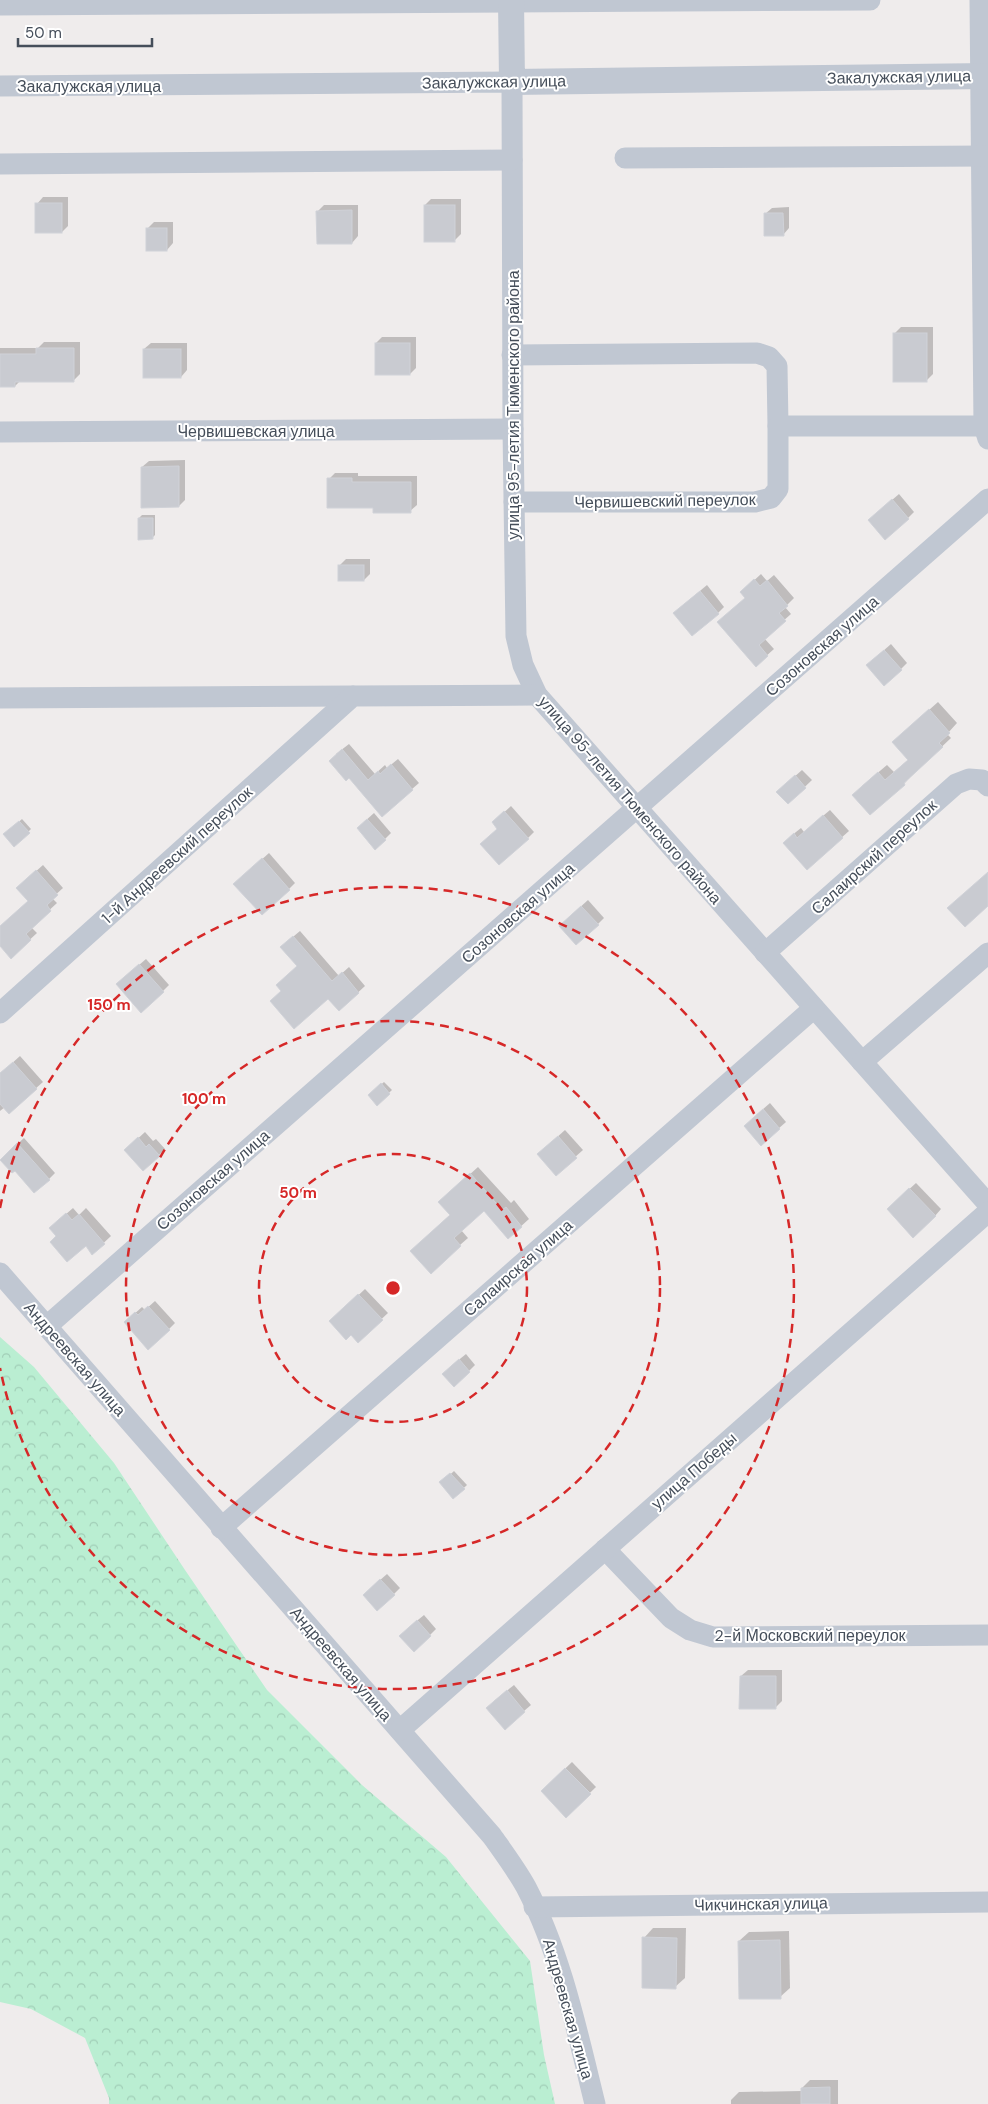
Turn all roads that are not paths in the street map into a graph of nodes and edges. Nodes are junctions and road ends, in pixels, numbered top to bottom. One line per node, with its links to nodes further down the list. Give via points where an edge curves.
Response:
1 (870, 0): 3 (street)
2 (980, 0): 5 (street)
3 (511, 1): 4 (street); 6 (street, улица 95-летия Тюменского района)
4 (0, 5)
5 (985, 76): 6 (street, Закалужская улица); 8 (street)
6 (512, 82): 7 (street, Закалужская улица); 10 (street, улица 95-летия Тюменского района)
7 (0, 86)
8 (985, 156): 9 (street); 16 (street)
9 (625, 158)
10 (512, 160): 11 (street); 12 (street, улица 95-летия Тюменского района)
11 (0, 164)
12 (512, 355): 13 (street, Червишевский переулок, via 757,353 769,357 777,366); 14 (street, улица 95-летия Тюменского района)
13 (778, 426): 16 (street); 18 (street, Червишевский переулок, via 778,489 770,498 755,502)
14 (513, 429): 15 (street, Червишевская улица); 18 (street, улица 95-летия Тюменского района)
15 (0, 432)
16 (986, 432)
17 (988, 499): 23 (street, Созоновская улица)
18 (514, 502): 19 (street, улица 95-летия Тюменского района, via 516,636 523,665)
19 (537, 695): 20 (street); 23 (street, улица 95-летия Тюменского района)
20 (353, 696): 21 (street); 27 (street, 1-й Андреевский переулок)
21 (0, 698)
22 (988, 786): 24 (street, Салаирский переулок, via 982,780 969,779 956,784)
23 (637, 809): 24 (street, улица 95-летия Тюменского района); 32 (street, Созоновская улица)
24 (765, 953): 26 (street, улица 95-летия Тюменского района)
25 (988, 953): 28 (street)
26 (814, 1008): 28 (street, улица 95-летия Тюменского района); 33 (street, Салаирская улица)
27 (0, 1013)
28 (862, 1062): 29 (street, улица 95-летия Тюменского района)
29 (988, 1204)
30 (988, 1212): 34 (street, улица Победы)
31 (0, 1273): 32 (street, Андреевская улица)
32 (47, 1326): 33 (street, Андреевская улица)
33 (222, 1528): 36 (street, Андреевская улица)
34 (606, 1549): 35 (street, 2-й Московский переулок, via 671,1618 690,1630 712,1637); 36 (street, улица Победы)
35 (988, 1635)
36 (400, 1730): 38 (street, Андреевская улица, via 492,1836)
37 (988, 1902): 38 (street, Чикчинская улица)
38 (534, 1906): 39 (street, Андреевская улица, via 559,1969)
39 (595, 2104)

